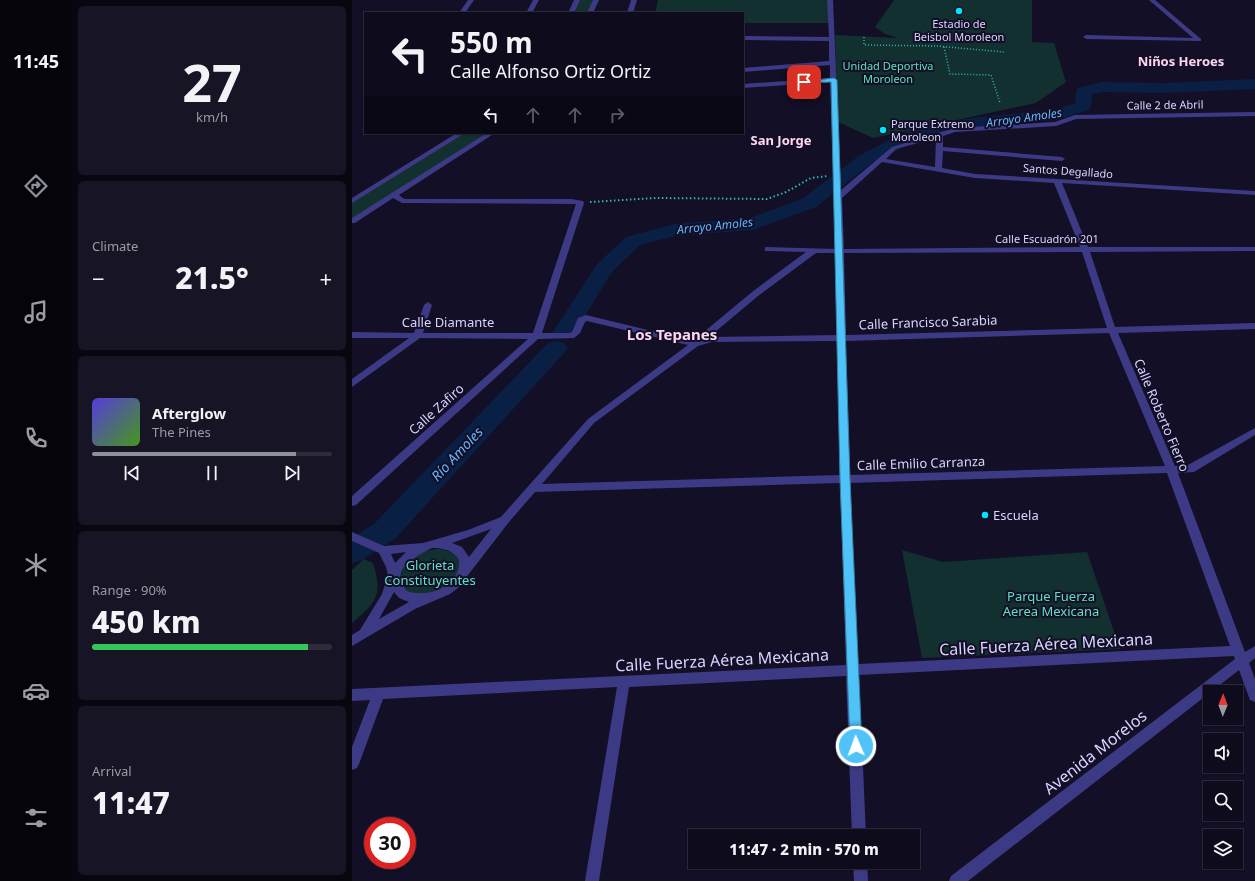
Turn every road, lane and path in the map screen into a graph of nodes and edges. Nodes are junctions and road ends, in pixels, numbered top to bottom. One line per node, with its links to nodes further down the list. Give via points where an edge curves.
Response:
1 (471, 0): 8 (street)
2 (536, 0): 9 (street)
3 (577, 0): 10 (street)
4 (596, 0): 11 (street)
5 (634, 0): 12 (street)
6 (830, 0): 16 (street)
7 (1152, 0): 14 (street, via 1199,40)
8 (463, 12)
9 (530, 12)
10 (571, 12)
11 (590, 12)
12 (630, 12)
13 (864, 37): 17 (path, via 864,45)
14 (1086, 37)
15 (744, 38): 16 (street)
16 (831, 39): 19 (street)
17 (944, 47): 18 (path); 23 (path, via 950,74 991,75)
18 (1004, 52)
19 (832, 63): 20 (street); 21 (street)
20 (744, 70)
21 (834, 80): 22 (street); 34 (street)
22 (744, 86)
23 (1000, 103)
24 (1255, 114): 27 (street, Calle 2 de Abril, via 1075,116 1056,124 955,130)
25 (460, 134): 29 (street)
26 (490, 134): 30 (street)
27 (940, 134): 28 (street); 32 (street, via 894,148)
28 (940, 149): 31 (street); 33 (street)
29 (429, 153): 30 (street); 39 (street)
30 (451, 159): 37 (street)
31 (1062, 159)
32 (880, 160): 33 (street, Santos Degallado); 38 (street)
33 (938, 171): 35 (street, Santos Degallado)
34 (836, 177): 38 (street); 40 (path, via 811,178 767,199 656,198)
35 (1057, 181): 36 (street, Santos Degallado); 44 (street, Calle Roberto Fierro)
36 (1255, 193)
37 (394, 195): 40 (street, via 402,201 487,199); 41 (street)
38 (837, 197): 46 (street)
39 (352, 201)
40 (580, 203): 52 (street)
41 (352, 221)
42 (768, 249): 45 (street, Calle Escuadrón 201)
43 (1255, 249): 44 (street, Calle Escuadrón 201)
44 (1085, 250): 46 (street, Calle Escuadrón 201); 50 (street, Calle Roberto Fierro)
45 (814, 251): 46 (street, Calle Escuadrón 201); 55 (street, via 755,294)
46 (840, 251): 54 (street)
47 (428, 304): 53 (street)
48 (581, 320): 52 (street, Calle Diamante, via 576,333 571,336); 55 (street, Calle Francisco Sarabia, via 586,318)
49 (1255, 326): 50 (street, Calle Francisco Sarabia)
50 (1112, 330): 54 (street, Calle Francisco Sarabia); 58 (street, Calle Roberto Fierro)
51 (352, 335): 53 (street, Calle Diamante)
52 (540, 335): 53 (street, Calle Diamante); 61 (street, Calle Zafiro)
53 (417, 336): 56 (street)
54 (842, 338): 55 (street, Calle Francisco Sarabia, via 712,339); 59 (street)
55 (695, 344): 60 (street, via 591,421)
56 (352, 384)
57 (1255, 431): 58 (street, Calle Emilio Carranza, via 1190,469)
58 (1171, 469): 59 (street, Calle Emilio Carranza); 72 (street, Calle Roberto Fierro)
59 (845, 479): 60 (street, Calle Emilio Carranza); 73 (street)
60 (531, 488): 62 (street)
61 (352, 502)
62 (505, 519): 64 (street, via 471,533); 67 (street)
63 (352, 536): 65 (street)
64 (429, 545): 65 (street, via 403,550); 66 (street, via 412,554 398,566); 67 (street, via 450,545 462,553 465,560)
65 (379, 549): 66 (street)
66 (394, 574): 68 (street, via 397,588 403,595); 69 (street, via 387,595)
67 (461, 575): 68 (street, via 450,588)
68 (431, 598): 69 (street, via 411,606)
69 (365, 632): 70 (street)
70 (352, 641)
71 (1255, 651): 72 (street, Avenida Morelos)
72 (1240, 656): 73 (street, Calle Fuerza Aérea Mexicana); 77 (street, Calle Roberto Fierro); 83 (street, Avenida Morelos)
73 (852, 671): 74 (street, Calle Fuerza Aérea Mexicana); 79 (street)
74 (624, 681): 75 (street, Calle Fuerza Aérea Mexicana); 81 (street)
75 (379, 694): 76 (street, Calle Fuerza Aérea Mexicana); 78 (street)
76 (352, 695)
77 (1255, 696)
78 (352, 764)
79 (859, 829)
80 (860, 869): 82 (street)
81 (592, 881)
82 (861, 881)
83 (956, 881)

